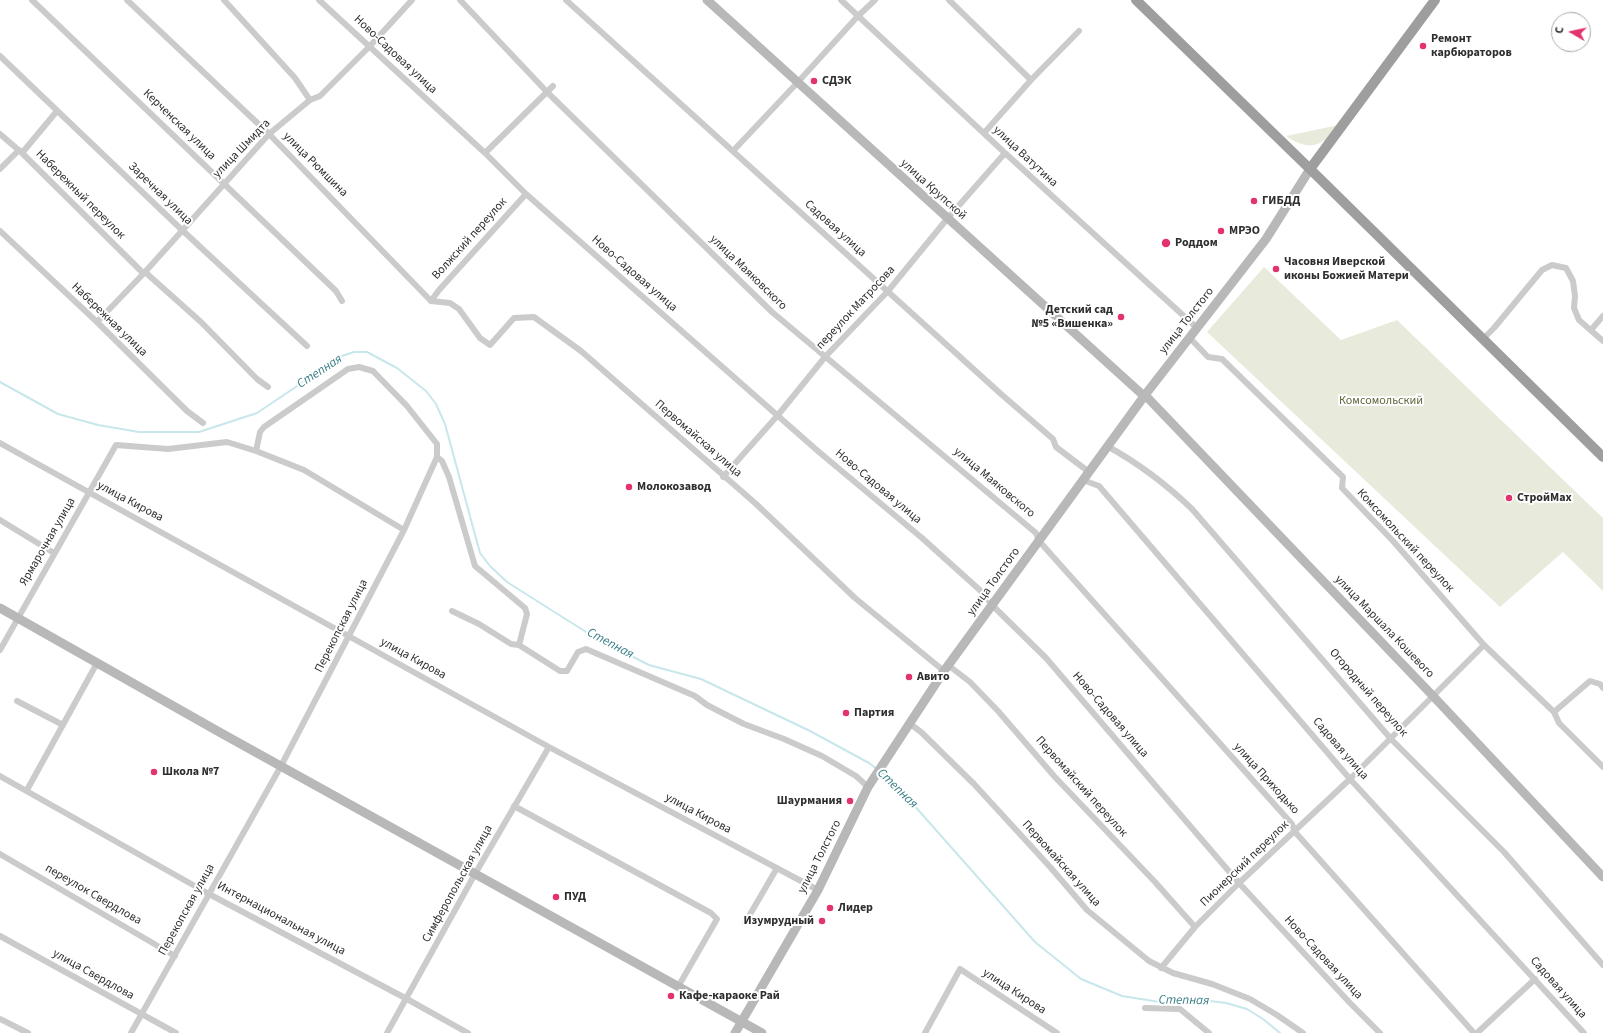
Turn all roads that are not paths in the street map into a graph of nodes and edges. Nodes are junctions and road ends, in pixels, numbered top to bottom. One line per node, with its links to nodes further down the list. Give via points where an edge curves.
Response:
1 (32, 0): 33 (street, Керченская улица)
2 (127, 0): 26 (street, улица Рюмшина)
3 (224, 0): 22 (street, via 295,78)
4 (319, 0): 16 (street, Ново-Садовая улица)
5 (412, 0): 16 (street, улица Шмидта)
6 (460, 0): 21 (street, улица Маяковского)
7 (566, 0): 28 (street, Садовая улица)
8 (707, 0): 19 (main road, улица Крупской)
9 (841, 0): 14 (street, улица Ватутина)
10 (875, 0): 14 (street)
11 (949, 0): 18 (street)
12 (1136, 0): 32 (highway)
13 (1435, 0): 32 (highway)
14 (858, 16): 19 (street); 24 (street, улица Ватутина)
15 (1079, 30): 18 (street)
16 (370, 46): 22 (street, улица Шмидта, via 320,96); 29 (street, Ново-Садовая улица)
17 (0, 56): 23 (street, Заречная улица)
18 (1031, 80): 24 (street)
19 (798, 82): 28 (street); 35 (main road, улица Крупской)
20 (553, 86): 21 (street)
21 (547, 92): 29 (street); 50 (street, улица Маяковского, via 772,312)
22 (310, 100): 26 (street, улица Шмидта)
23 (57, 111): 27 (street); 36 (street, Заречная улица)
24 (984, 133): 30 (street, улица Ватутина)
25 (0, 134): 27 (street, Набережный переулок)
26 (269, 134): 33 (street, улица Шмидта); 40 (street, улица Рюмшина)
27 (21, 152): 31 (street); 38 (street, Набережный переулок)
28 (733, 152): 39 (street, Садовая улица)
29 (485, 153): 34 (street, Ново-Садовая улица)
30 (1005, 153): 35 (street, переулок Матросова); 44 (street, улица Ватутина)
31 (0, 169)
32 (1310, 169): 44 (main road, улица Толстого, via 1266,239); 47 (highway)
33 (224, 184): 36 (street, улица Шмидта); 41 (street, Керченская улица, via 336,291)
34 (526, 194): 40 (street, Волжский переулок); 53 (street, Ново-Садовая улица)
35 (947, 219): 39 (street, переулок Матросова); 52 (main road, улица Крупской)
36 (182, 230): 38 (street, улица Шмидта); 49 (street, Заречная улица)
37 (0, 231): 43 (street, Набережная улица)
38 (144, 272): 43 (street, улица Шмидта); 51 (street, Набережный переулок, via 202,322)
39 (888, 291): 50 (street, переулок Матросова); 60 (street, Садовая улица, via 1053,439 1056,447)
40 (431, 300): 61 (street, Первомайская улица, via 450,303 459,309 480,338 490,345 514,318 534,317 581,351)
41 (342, 301)
42 (1603, 316): 45 (street)
43 (97, 322): 54 (street, Набережная улица, via 187,411)
44 (1197, 328): 46 (main road, улица Толстого)
45 (1591, 330): 47 (street, via 1580,320 1574,308 1573,281 1566,268 1552,265 1542,270); 48 (street)
46 (1190, 338): 52 (main road, улица Толстого); 74 (street, Комсомольский переулок, via 1208,357 1222,359 1343,477 1342,488 1393,541)
47 (1483, 339): 59 (highway)
48 (1603, 341)
49 (307, 346)
50 (825, 357): 53 (street, переулок Матросова); 66 (street, улица Маяковского, via 1036,532)
51 (268, 387)
52 (1145, 395): 56 (main road, улица Толстого); 79 (main road, улица Маршала Кошевого)
53 (778, 415): 61 (street, переулок Матросова); 68 (street, Ново-Садовая улица, via 922,538 982,592)
54 (203, 423)
55 (0, 443): 63 (street, улица Кирова)
56 (1108, 446): 60 (main road, улица Толстого); 84 (street, Огородный переулок, via 1172,491 1192,509)
57 (256, 451): 58 (street, via 260,432 264,427 348,369 359,367 373,371 421,423 437,444); 63 (street, Ярмарочная улица, via 227,442 168,449 116,445); 65 (street, via 304,470)
58 (438, 457): 65 (street, Перекопская улица); 73 (street, via 450,477 475,566 525,608 527,614)
59 (1603, 457)
60 (1089, 472): 62 (main road, улица Толстого)
61 (723, 477): 77 (street, Первомайская улица, via 855,598)
62 (1083, 480): 66 (main road, улица Толстого); 89 (street, Садовая улица, via 1099,486)
63 (89, 493): 67 (street, Ярмарочная улица); 72 (street, улица Кирова)
64 (0, 520): 67 (street)
65 (404, 530): 72 (street, Перекопская улица)
66 (1039, 541): 68 (main road, улица Толстого); 93 (street, улица Приходько, via 1287,818)
67 (54, 553): 71 (street, Ярмарочная улица)
68 (992, 605): 77 (main road, улица Толстого); 98 (street, Ново-Садовая улица, via 1046,658)
69 (0, 608): 71 (main road)
70 (452, 611): 73 (street, via 511,644)
71 (17, 618): 75 (street, Ярмарочная улица); 76 (main road)
72 (349, 636): 85 (street, улица Кирова); 86 (street, Перекопская улица)
73 (519, 645): 90 (street, via 560,671 567,671 578,652 586,649 695,696 744,724 822,756)
74 (1484, 645): 79 (street, Пионерский переулок); 81 (street, Комсомольский переулок)
75 (0, 650)
76 (97, 663): 83 (street); 86 (main road)
77 (946, 668): 82 (main road, улица Толстого); 102 (street, Первомайский переулок, via 970,682 998,710 1054,776)
78 (1603, 688): 81 (street, via 1600,684 1590,681)
79 (1433, 696): 84 (street, Пионерский переулок); 97 (main road, улица Маршала Кошевого)
80 (17, 701): 83 (street)
81 (1554, 712): 87 (street, Комсомольский переулок, via 1559,723)
82 (909, 724): 90 (main road, улица Толстого); 106 (street, Первомайская улица, via 921,732 974,784 1087,910)
83 (63, 725): 91 (street)
84 (1391, 739): 89 (street, Пионерский переулок); 105 (street, Огородный переулок, via 1504,852)
85 (549, 747): 92 (street, Симферопольская улица); 95 (street, улица Кирова)
86 (281, 766): 96 (main road); 100 (street, Перекопская улица)
87 (1603, 767)
88 (0, 776): 91 (street, Интернациональная улица)
89 (1350, 779): 93 (street, Пионерский переулок); 107 (street, Садовая улица)
90 (869, 785): 99 (main road, улица Толстого)
91 (26, 790): 100 (street, Интернациональная улица)
92 (514, 806): 96 (street, Симферопольская улица); 108 (street, via 711,913 717,919)
93 (1295, 832): 98 (street, Пионерский переулок); 126 (street, улица Приходько)
94 (0, 854): 104 (street, переулок Свердлова)
95 (777, 868): 99 (street, улица Кирова); 101 (street)
96 (475, 874): 108 (main road); 109 (street, Симферопольская улица)
97 (1603, 877)
98 (1239, 883): 102 (street, Пионерский переулок); 125 (street, Ново-Садовая улица)
99 (818, 890): 113 (main road, улица Толстого)
100 (209, 894): 104 (street, Перекопская улица); 109 (street, Интернациональная улица)
101 (745, 923)
102 (1195, 928): 106 (street, Пионерский переулок)
103 (0, 936): 111 (street, улица Свердлова)
104 (175, 956): 111 (street, Перекопская улица)
105 (1603, 965)
106 (1161, 968): 124 (street, Первомайская улица, via 1250,999)
107 (1535, 979): 127 (street); 128 (street, Садовая улица)
108 (678, 987): 113 (main road)
109 (407, 999): 117 (street, Симферопольская улица); 118 (street, Интернациональная улица)
110 (1145, 1008): 123 (street, via 1180,1010)
111 (142, 1014): 115 (street, Перекопская улица); 116 (street, улица Свердлова)
112 (0, 1019): 114 (street)
113 (741, 1022): 119 (main road, улица Толстого); 120 (main road)
114 (28, 1033)
115 (131, 1033)
116 (176, 1033)
117 (388, 1033)
118 (468, 1033)
119 (735, 1033)
120 (762, 1033)
121 (925, 1033): 122 (street, улица Кирова, via 960,969)
122 (1057, 1033)
123 (1209, 1033)
124 (1302, 1033)
125 (1380, 1033)
126 (1474, 1033)
127 (1477, 1033)
128 (1584, 1033)

